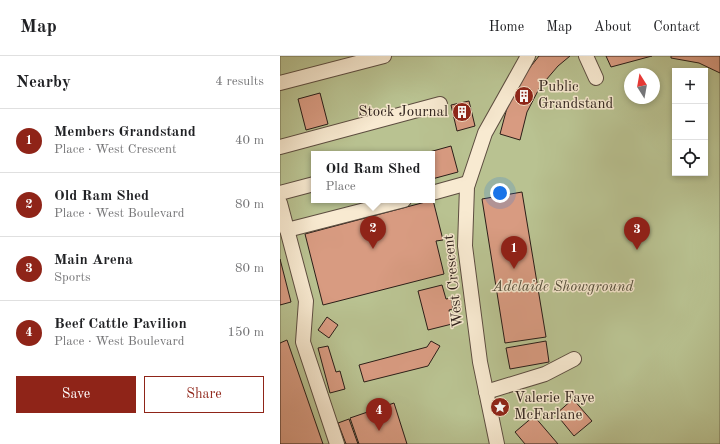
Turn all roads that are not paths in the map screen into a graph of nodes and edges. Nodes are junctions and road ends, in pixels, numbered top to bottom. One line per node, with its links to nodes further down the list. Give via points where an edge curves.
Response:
1 (384, 56): 5 (street)
2 (528, 56): 8 (street, West Crescent, via 485,133)
3 (586, 56): 4 (street)
4 (596, 78)
5 (280, 83)
6 (440, 104): 7 (street)
7 (280, 147)
8 (468, 183): 10 (street); 16 (street, West Crescent, via 465,246)
9 (311, 185): 11 (street)
10 (435, 192)
11 (280, 193)
12 (280, 203): 14 (street)
13 (392, 203): 14 (street)
14 (287, 230): 17 (street, via 306,301 303,342)
15 (574, 359): 16 (street, via 545,374)
16 (486, 392): 18 (street, West Crescent)
17 (337, 444)
18 (497, 444)

